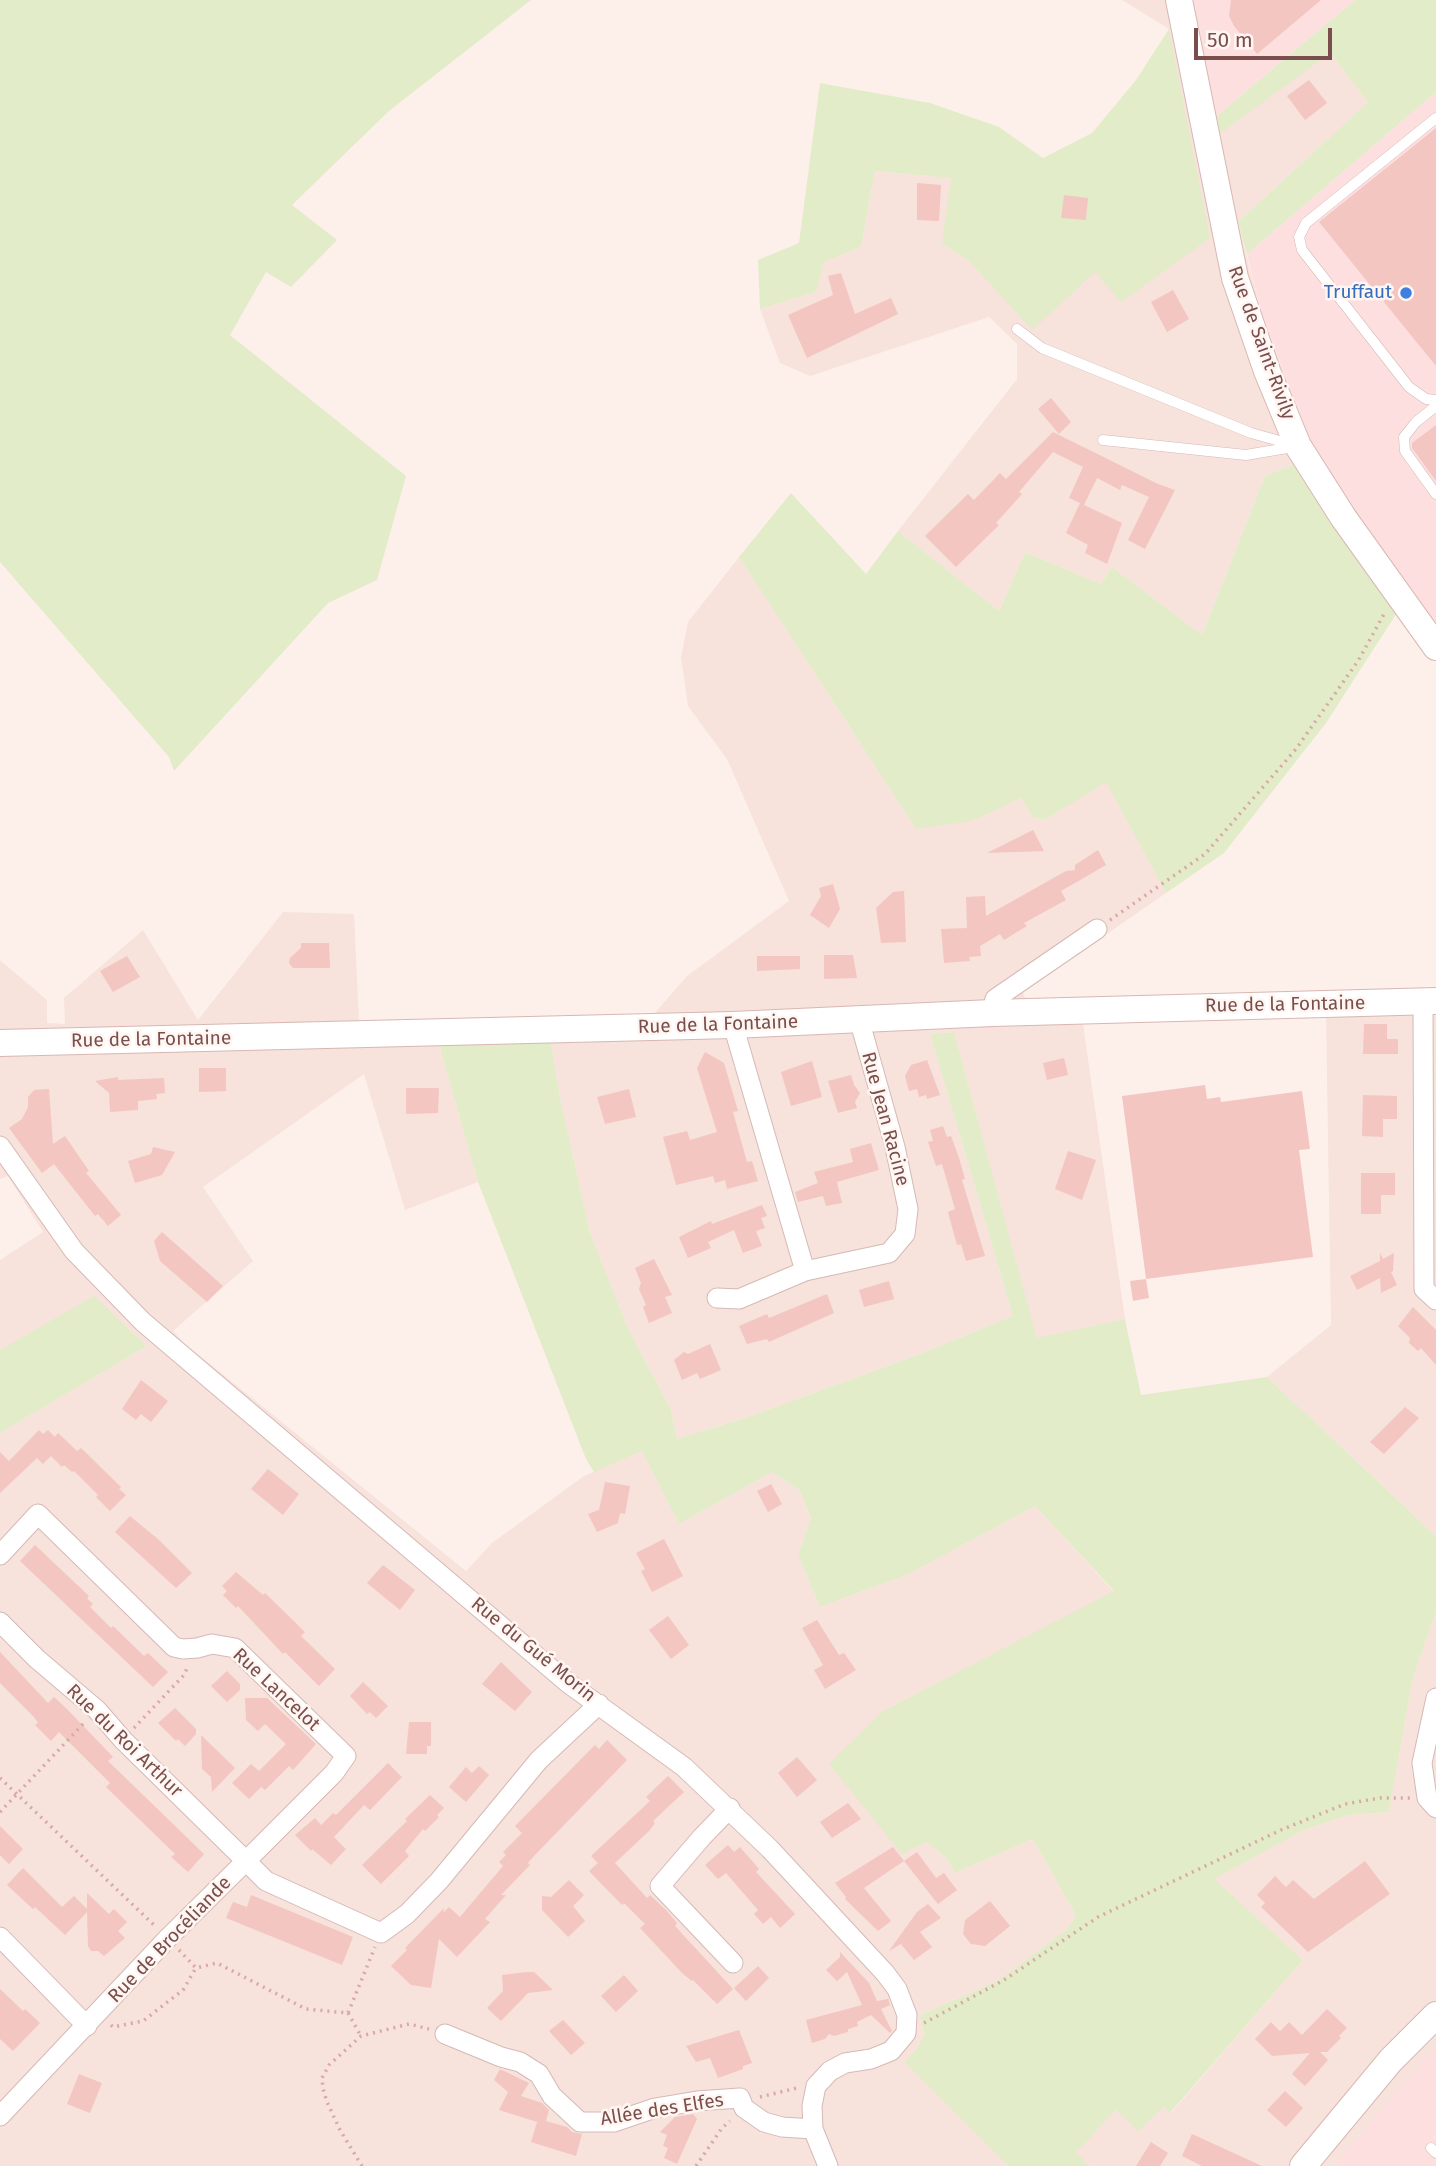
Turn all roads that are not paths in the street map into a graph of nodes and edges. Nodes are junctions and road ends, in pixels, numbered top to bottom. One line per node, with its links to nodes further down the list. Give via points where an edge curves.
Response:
1 (1179, 0): 7 (street, Rue de Saint-Rivily, via 1234,278)
2 (1436, 118): 4 (lane, via 1306,223 1299,237 1302,250 1409,387)
3 (1017, 329): 7 (lane, via 1042,348 1251,433)
4 (1436, 400)
5 (1436, 406): 8 (lane, via 1405,437 1405,451)
6 (1103, 440): 7 (lane, via 1246,455)
7 (1298, 446): 9 (street, Rue de Saint-Rivily)
8 (1436, 494)
9 (1436, 647)
10 (1097, 929): 12 (street, via 995,999)
11 (1429, 1002): 12 (street, Rue de la Fontaine); 19 (street, via 1424,1289)
12 (992, 1013): 13 (street, Rue de la Fontaine)
13 (859, 1019): 14 (street, Rue de la Fontaine); 17 (street, Rue Jean Racine, via 895,1147 908,1209 905,1234 889,1252)
14 (733, 1026): 15 (street, Rue de la Fontaine); 17 (street)
15 (0, 1043)
16 (0, 1146): 23 (street, Rue du Gué Morin, via 74,1251 142,1322 568,1683)
17 (805, 1271): 18 (street, Rue Jean Racine, via 739,1299)
18 (717, 1298)
19 (1436, 1300)
20 (0, 1555): 26 (street, Rue Lancelot, via 38,1514 174,1647 212,1644 235,1648 346,1756)
21 (0, 1622): 26 (street, Rue du Roi Arthur, via 97,1710)
22 (1436, 1698): 24 (street, via 1422,1763)
23 (599, 1704): 25 (street, Rue du Gué Morin, via 684,1767); 26 (street, Rue de Brocéliande, via 539,1760 439,1881 381,1933 266,1881)
24 (1432, 1803)
25 (730, 1808): 28 (street, via 660,1886); 33 (street, Rue du Gué Morin, via 885,1973 897,1989 906,2015 906,2033 891,2051 845,2063 816,2086)
26 (246, 1861): 30 (street, Rue de Brocéliande)
27 (0, 1937): 30 (street)
28 (733, 1963)
29 (1436, 2015): 35 (street, via 1391,2060)
30 (94, 2019): 32 (street, Rue de Brocéliande)
31 (445, 2034): 33 (street, Allée des Elfes, via 520,2062 539,2074 552,2096 580,2122 614,2122 654,2108 740,2098 744,2108 764,2122)
32 (0, 2116)
33 (813, 2129): 34 (street)
34 (828, 2166)
35 (1303, 2166)

